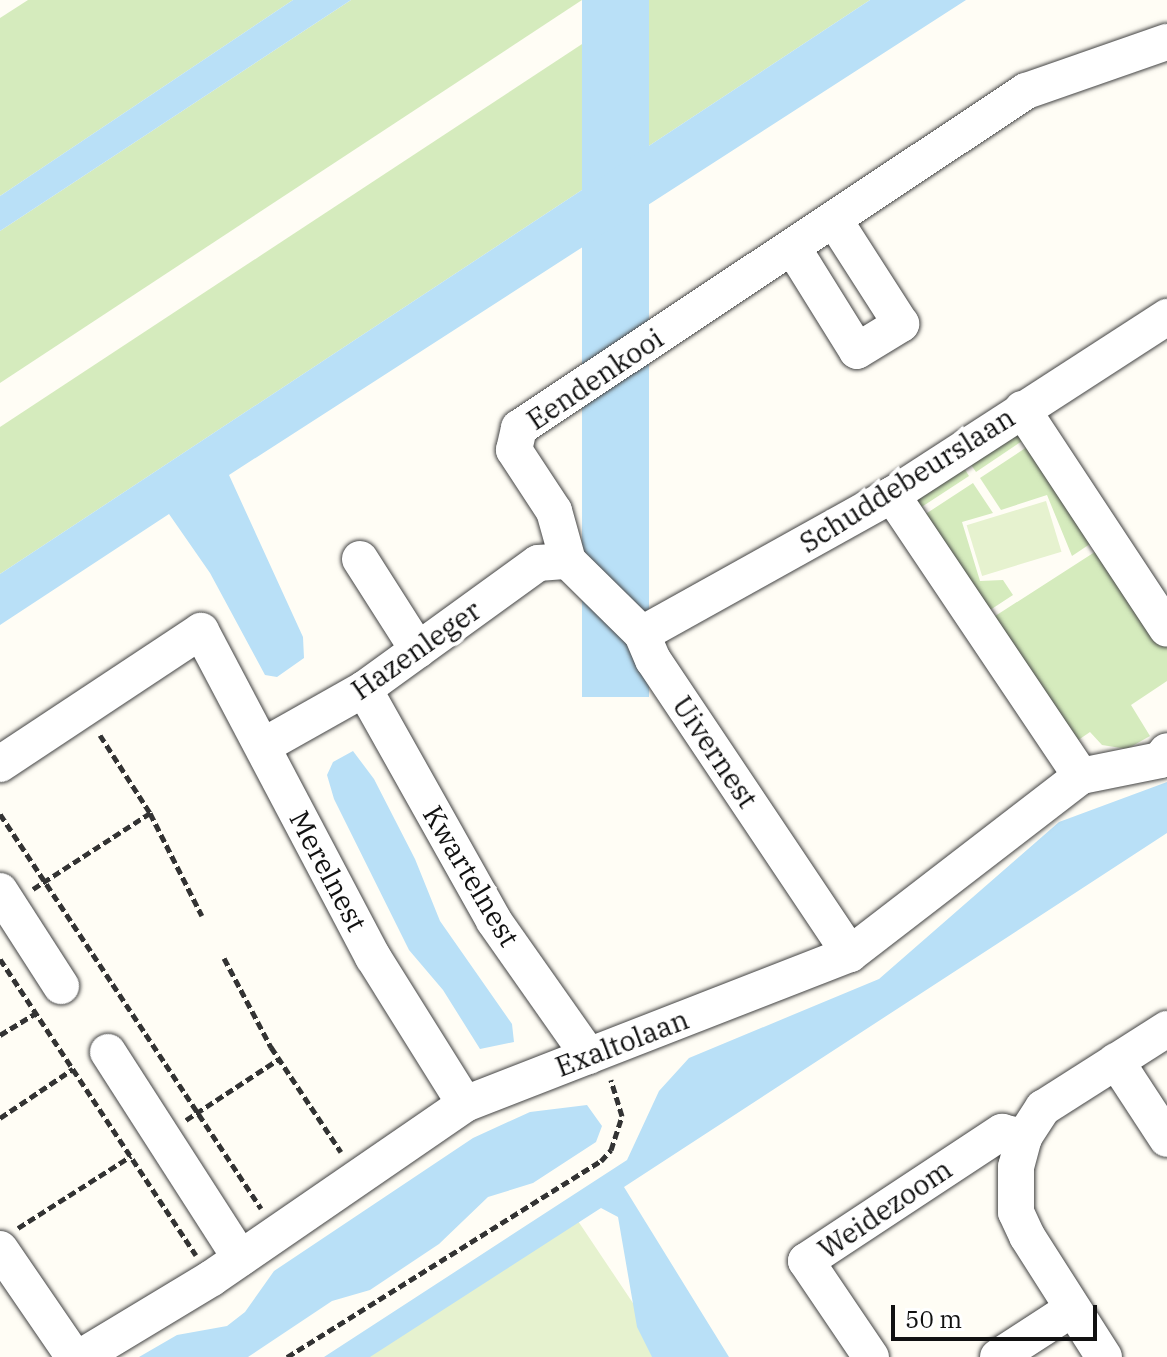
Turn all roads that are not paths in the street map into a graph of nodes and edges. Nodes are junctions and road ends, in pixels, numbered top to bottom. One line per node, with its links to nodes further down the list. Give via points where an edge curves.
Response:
1 (1167, 42): 2 (street, Eendenkooi, via 1026,91)
2 (835, 221): 3 (street, Eendenkooi); 3 (street, via 901,324 857,351)
3 (793, 248): 8 (street, Eendenkooi, via 519,428 514,450 554,511)
4 (1167, 317): 5 (street, Schuddebeurslaan)
5 (1022, 409): 6 (street, Schuddebeurslaan); 9 (street)
6 (892, 495): 10 (street, Schuddebeurslaan); 16 (street)
7 (360, 559): 11 (street)
8 (568, 561): 10 (street, Uivernest); 11 (street, Hazenleger, via 538,563)
9 (1167, 629)
10 (642, 634): 18 (street, Uivernest, via 653,660)
11 (418, 650): 12 (street, Hazenleger)
12 (364, 689): 13 (street, Hazenleger); 22 (street, Kwartelnest, via 494,921)
13 (263, 746): 15 (street, Merelnest, via 201,631); 24 (street, Merelnest, via 373,957)
14 (1165, 761): 16 (street, Exaltolaan)
15 (0, 764)
16 (1081, 776): 18 (street, Exaltolaan)
17 (4, 898): 19 (street)
18 (850, 954): 22 (street, Exaltolaan)
19 (61, 986)
20 (1167, 1029): 23 (street)
21 (108, 1052): 28 (street, via 162,1136)
22 (595, 1054): 24 (street, Exaltolaan)
23 (1116, 1061): 25 (street, via 1043,1108); 26 (street)
24 (465, 1104): 28 (street, Exaltolaan)
25 (1024, 1137): 32 (street, Weidezoom, via 1002,1132 806,1261); 34 (street, via 1016,1167 1016,1212)
26 (1167, 1139)
27 (7, 1240): 30 (street)
28 (226, 1268): 31 (street, Exaltolaan)
29 (1063, 1315): 33 (street)
30 (74, 1357)
31 (81, 1357)
32 (871, 1357)
33 (998, 1357)
34 (1104, 1357)

